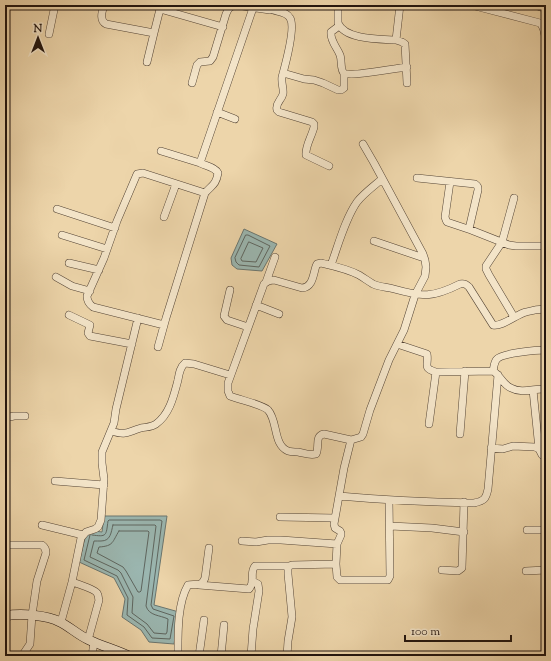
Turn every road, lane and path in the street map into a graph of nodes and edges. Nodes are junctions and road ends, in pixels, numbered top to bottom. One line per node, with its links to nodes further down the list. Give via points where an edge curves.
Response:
1 (55, 5): 15 (street)
2 (104, 5): 14 (street, via 101,15 103,23)
3 (153, 5): 8 (street)
4 (338, 5): 13 (street)
5 (400, 5): 16 (street)
6 (472, 5): 17 (street, via 540,23 544,30)
7 (535, 5): 11 (street)
8 (161, 7): 12 (street); 14 (street)
9 (275, 7): 10 (street, via 270,10); 20 (street, via 287,15 292,23)
10 (252, 8): 12 (street, via 232,6 227,10); 24 (street)
11 (546, 9)
12 (223, 26): 22 (street, via 213,57 210,61 197,65)
13 (339, 26): 16 (street, via 357,36); 21 (street, via 331,32 331,36 340,54)
14 (154, 33): 18 (street)
15 (49, 34)
16 (396, 40): 19 (street, via 405,44)
17 (546, 47)
18 (148, 62)
19 (406, 67): 21 (street); 23 (street)
20 (283, 73): 21 (street, via 317,81 338,90 344,88); 29 (street, via 283,95 277,110 314,124 306,155)
21 (344, 74)
22 (192, 83)
23 (406, 83)
24 (217, 112): 25 (street); 28 (street)
25 (235, 119)
26 (362, 144): 31 (street)
27 (161, 151): 28 (street)
28 (200, 163): 34 (street, via 215,168 218,173 215,183)
29 (329, 166)
30 (417, 178): 32 (street)
31 (382, 179): 46 (street); 48 (street, via 358,202 349,217)
32 (450, 182): 39 (street, via 446,220); 39 (street, via 475,184 478,187)
33 (176, 184): 34 (street); 37 (street); 38 (street, via 143,172 137,174)
34 (205, 193): 61 (street)
35 (514, 198): 42 (street)
36 (56, 209): 38 (street)
37 (164, 217)
38 (114, 228): 44 (street)
39 (469, 229): 42 (street)
40 (62, 235): 44 (street)
41 (374, 241): 46 (street)
42 (502, 242): 43 (street, via 516,246); 59 (street, via 486,269)
43 (546, 246)
44 (107, 249): 49 (street)
45 (275, 257): 51 (street)
46 (424, 258): 54 (street, via 425,276)
47 (70, 263): 49 (street)
48 (331, 266): 51 (street, via 317,264 311,283 306,288 274,280); 54 (street, via 352,272 381,287)
49 (99, 270): 53 (street)
50 (56, 277): 53 (street, via 72,286)
51 (266, 282): 55 (street)
52 (230, 290): 62 (street, via 224,316 227,320)
53 (90, 291): 60 (street, via 87,300 92,307)
54 (415, 295): 59 (street, via 438,294 463,284 469,287 493,325 497,326); 64 (street)
55 (256, 305): 57 (street); 62 (street)
56 (546, 309): 59 (street, via 531,310)
57 (279, 314)
58 (69, 315): 63 (street, via 90,325 90,336)
59 (514, 317)
60 (138, 318): 61 (street); 63 (street)
61 (164, 325): 65 (street)
62 (248, 327): 70 (street)
63 (132, 344): 76 (street)
64 (397, 344): 68 (street, via 425,353 428,356 427,367); 78 (street, via 363,434)
65 (158, 347)
66 (546, 350): 69 (street, via 509,354 497,358)
67 (465, 371): 68 (street); 69 (street); 77 (street)
68 (436, 372): 75 (street)
69 (495, 373): 72 (street, via 510,388 521,391); 79 (street)
70 (230, 375): 76 (street, via 185,363 172,402 156,424 124,434); 78 (street, via 227,387 230,396 267,410 280,443 288,451 316,454 321,434)
71 (546, 389): 72 (street)
72 (533, 390): 80 (street)
73 (26, 416): 74 (street)
74 (5, 418)
75 (429, 424)
76 (111, 431): 83 (street, via 102,452)
77 (460, 434)
78 (351, 440): 84 (street)
79 (491, 448): 80 (street, via 516,446); 86 (street, via 487,495 481,501)
80 (539, 449): 81 (street, via 542,455)
81 (546, 456)
82 (55, 481): 83 (street)
83 (104, 485): 94 (street, via 100,524)
84 (339, 496): 85 (street); 88 (street)
85 (389, 500): 86 (street); 90 (street)
86 (464, 502): 93 (street)
87 (280, 517): 88 (street)
88 (335, 518): 96 (street, via 335,528 341,533)
89 (42, 525): 94 (street)
90 (390, 526): 93 (street); 99 (street, via 388,580 340,580 337,577)
91 (527, 530): 92 (street)
92 (546, 530)
93 (464, 532): 101 (street, via 462,568 458,571)
94 (83, 535): 105 (street)
95 (242, 541): 96 (street, via 281,540)
96 (337, 544): 99 (street)
97 (5, 545): 107 (street, via 45,547)
98 (209, 548): 106 (street, via 205,578)
99 (336, 564): 100 (street)
100 (289, 566): 104 (street, via 255,566 252,570); 120 (street, via 292,617)
101 (442, 570)
102 (546, 570): 103 (street)
103 (526, 571)
104 (252, 581): 106 (street, via 249,589); 119 (street, via 258,584 260,591)
105 (72, 582): 110 (street); 112 (street, via 92,590 98,596)
106 (199, 585): 116 (street, via 188,585 183,595 179,616)
107 (32, 615): 108 (street); 110 (street); 113 (street, via 30,644)
108 (5, 616)
109 (204, 620): 117 (street)
110 (61, 622): 112 (street, via 76,634)
111 (224, 625): 118 (street)
112 (91, 641): 114 (street); 115 (street)
113 (22, 656)
114 (92, 656)
115 (129, 656)
116 (178, 656)
117 (198, 656)
118 (222, 656)
119 (250, 656)
120 (287, 656)

